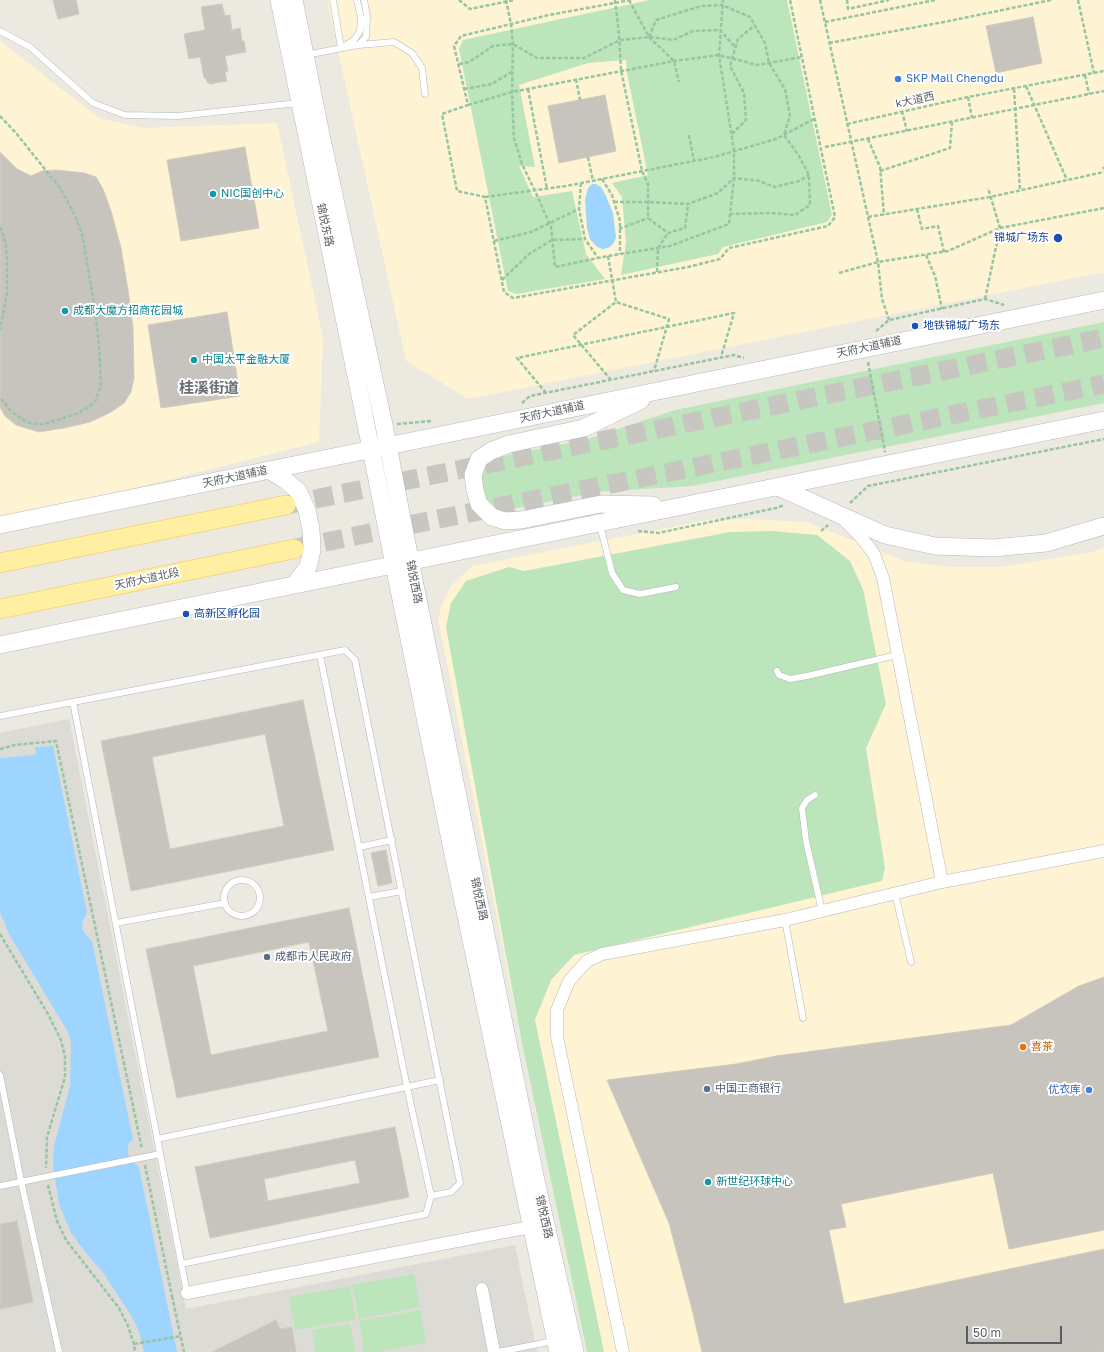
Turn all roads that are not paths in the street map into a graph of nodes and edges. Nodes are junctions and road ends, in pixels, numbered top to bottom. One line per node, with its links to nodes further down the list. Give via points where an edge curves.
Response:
1 (279, 0): 11 (street, 锦悦东路)
2 (294, 0): 9 (street, 锦悦东路)
3 (333, 0): 8 (lane)
4 (357, 0): 8 (lane, via 361,18 360,31 354,40)
5 (364, 0): 7 (lane, via 367,16 366,37)
6 (0, 32): 11 (lane, via 30,47 93,103 125,116 178,116)
7 (358, 45): 8 (lane); 10 (lane, via 394,42 412,53 422,68)
8 (342, 48): 9 (lane)
9 (305, 56): 15 (street, 锦悦东路, via 384,425)
10 (425, 94)
11 (300, 103): 15 (street, 锦悦东路)
12 (1104, 300): 13 (street, 天府大道辅道)
13 (663, 390): 15 (street, 天府大道辅道); 19 (street, via 584,428 509,444 491,451 479,459 473,475 475,490 479,504 492,517 505,521 601,504)
14 (1104, 420): 17 (street)
15 (380, 447): 16 (street, 天府大道辅道); 25 (street, 锦悦西路); 27 (street, 锦悦西路)
16 (269, 470): 22 (street, 天府大道辅道); 28 (street, via 298,491 307,510 312,550 308,567)
17 (778, 487): 19 (street); 20 (street)
18 (286, 505): 26 (main road)
19 (686, 505): 21 (street)
20 (839, 515): 23 (street, via 885,535 935,546 993,548 1046,543); 33 (street, via 874,554 883,578)
21 (599, 523): 25 (street); 29 (lane, via 612,573 623,590 640,594)
22 (0, 525)
23 (1104, 526)
24 (294, 549): 30 (main road, 天府大道北段)
25 (410, 562): 27 (street); 67 (street, 锦悦西路, via 536,1181)
26 (0, 563)
27 (394, 565): 28 (street); 59 (street, 锦悦西路)
28 (294, 585): 31 (street)
29 (676, 587)
30 (0, 609)
31 (0, 645)
32 (320, 655): 35 (lane); 38 (lane, via 345,650 356,660); 39 (lane)
33 (897, 655): 34 (lane, via 790,679); 41 (street)
34 (777, 671)
35 (73, 702): 36 (lane); 48 (lane)
36 (0, 716)
37 (815, 795): 46 (lane, via 807,800 802,808 806,841)
38 (392, 840): 39 (lane); 42 (lane)
39 (359, 847): 44 (lane)
40 (1104, 851): 41 (street)
41 (942, 882): 43 (street)
42 (402, 891): 44 (lane); 52 (lane)
43 (895, 893): 46 (street); 49 (lane)
44 (369, 897): 53 (lane)
45 (225, 903): 45 (lane, via 231,913 249,916 258,908 260,895 255,885 239,880 233,882 225,891); 48 (lane)
46 (822, 911): 47 (street)
47 (785, 920): 50 (lane); 68 (street, via 602,954 587,961 569,981 557,1010 557,1037)
48 (116, 923): 54 (lane)
49 (911, 962)
50 (803, 1018)
51 (0, 1075): 56 (lane)
52 (440, 1080): 53 (lane); 58 (lane, via 460,1183 451,1192)
53 (407, 1087): 54 (lane); 58 (lane)
54 (157, 1140): 55 (lane)
55 (160, 1154): 56 (lane); 60 (lane)
56 (21, 1181): 57 (lane); 64 (lane)
57 (0, 1186)
58 (431, 1196): 60 (lane, via 426,1214)
59 (530, 1227): 62 (street); 63 (street, 锦悦西路)
60 (182, 1264): 62 (lane)
61 (482, 1289): 65 (street)
62 (187, 1293)
63 (557, 1346): 66 (lane)
64 (58, 1352)
65 (494, 1352)
66 (498, 1352)
67 (575, 1352)
68 (623, 1352)

